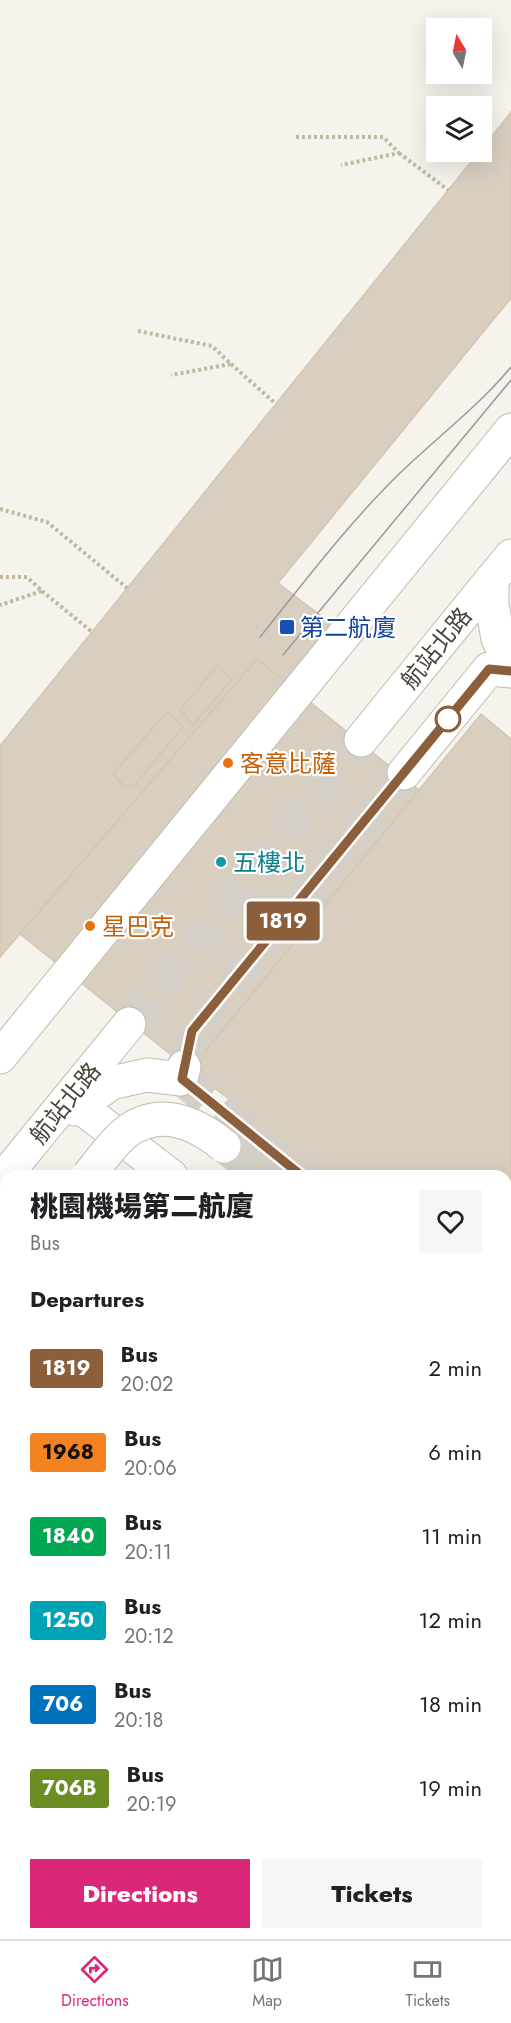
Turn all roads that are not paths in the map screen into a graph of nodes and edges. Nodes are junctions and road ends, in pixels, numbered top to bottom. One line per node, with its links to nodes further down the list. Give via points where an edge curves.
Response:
1 (511, 430): 8 (street)
2 (501, 567): 3 (street, via 492,604 498,639); 5 (street, 航站北路)
3 (511, 664)
4 (511, 671): 6 (street, via 489,669)
5 (361, 740)
6 (404, 773)
7 (129, 1024): 11 (street, 航站北路)
8 (0, 1057)
9 (183, 1073): 10 (street, via 111,1083)
10 (79, 1106): 11 (street); 15 (street)
11 (38, 1136): 13 (street, 航站北路)
12 (224, 1146): 14 (street, bridge, via 207,1132 161,1118 140,1123 123,1134)
13 (10, 1170)
14 (93, 1170)
15 (156, 1170)

